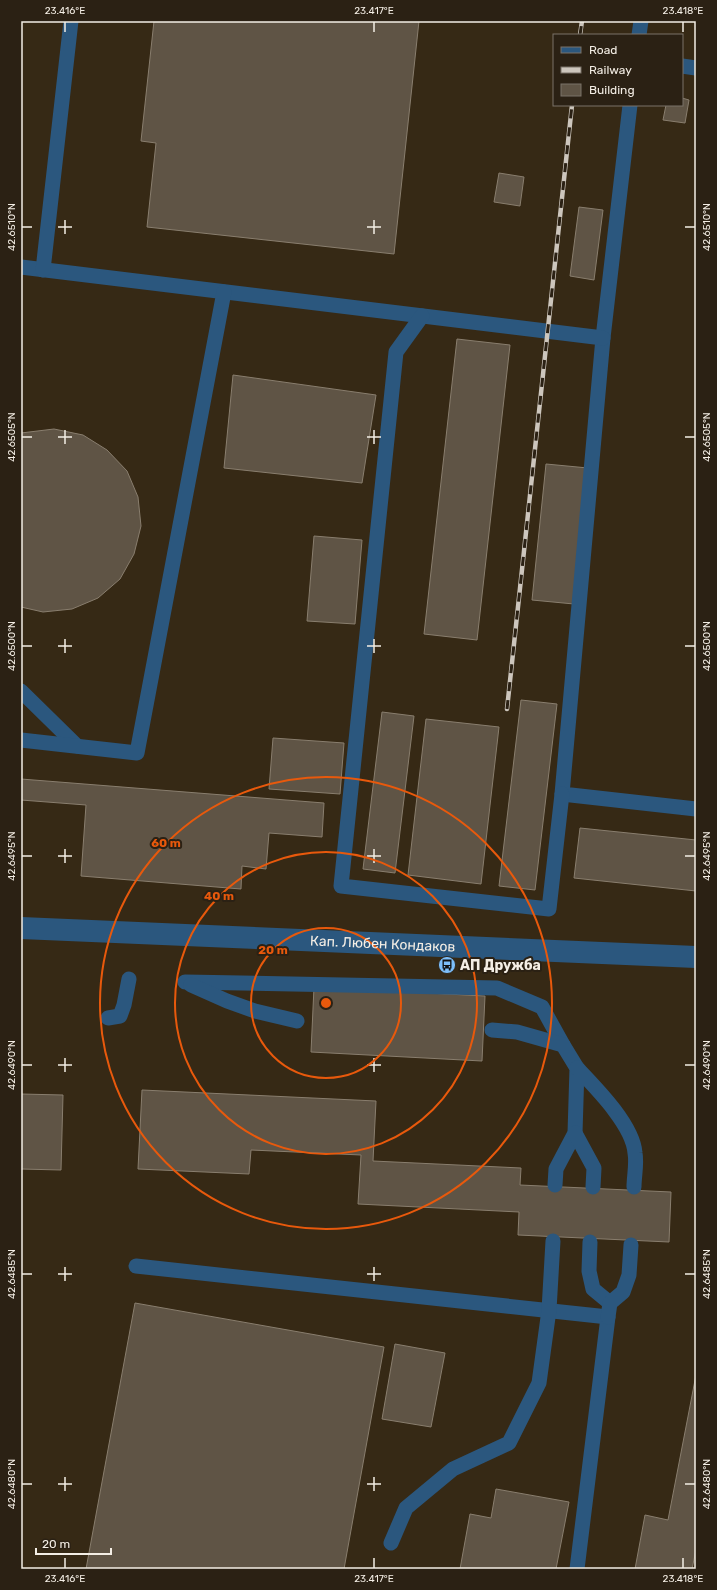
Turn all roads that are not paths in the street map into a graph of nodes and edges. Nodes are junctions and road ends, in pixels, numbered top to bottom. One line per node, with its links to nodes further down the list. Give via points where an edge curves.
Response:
1 (71, 21): 8 (lane)
2 (641, 21): 3 (lane)
3 (639, 34)
4 (683, 66): 5 (lane)
5 (696, 68)
6 (630, 106): 11 (lane)
7 (21, 267): 8 (lane)
8 (43, 270): 9 (lane)
9 (224, 292): 10 (lane); 14 (lane, via 137,753)
10 (422, 316): 11 (lane); 15 (lane, via 396,352 340,886 549,909)
11 (603, 338): 15 (lane)
12 (21, 691): 14 (lane)
13 (21, 740): 14 (lane)
14 (77, 746)
15 (562, 794): 16 (lane)
16 (696, 809)
17 (21, 928): 18 (street, Кап. Любен Кондаков)
18 (696, 957)
19 (129, 979): 20 (lane, via 120,1016)
20 (108, 1018)
21 (297, 1021): 23 (lane, via 255,1011 185,982 497,988 542,1007)
22 (492, 1030): 23 (lane, via 517,1032)
23 (563, 1045): 24 (lane)
24 (577, 1068): 25 (lane); 28 (lane, via 606,1100 630,1135 636,1153)
25 (575, 1133): 26 (lane, via 556,1169); 27 (lane, via 594,1168)
26 (555, 1185)
27 (593, 1187)
28 (634, 1187)
29 (553, 1240): 33 (lane)
30 (590, 1242): 34 (lane, via 589,1271 593,1289)
31 (631, 1245): 34 (lane, via 629,1275 623,1292)
32 (136, 1266): 33 (lane)
33 (549, 1310): 34 (lane); 35 (lane, via 539,1383 509,1443 453,1469 406,1508)
34 (609, 1310): 36 (lane)
35 (391, 1543)
36 (577, 1569)

